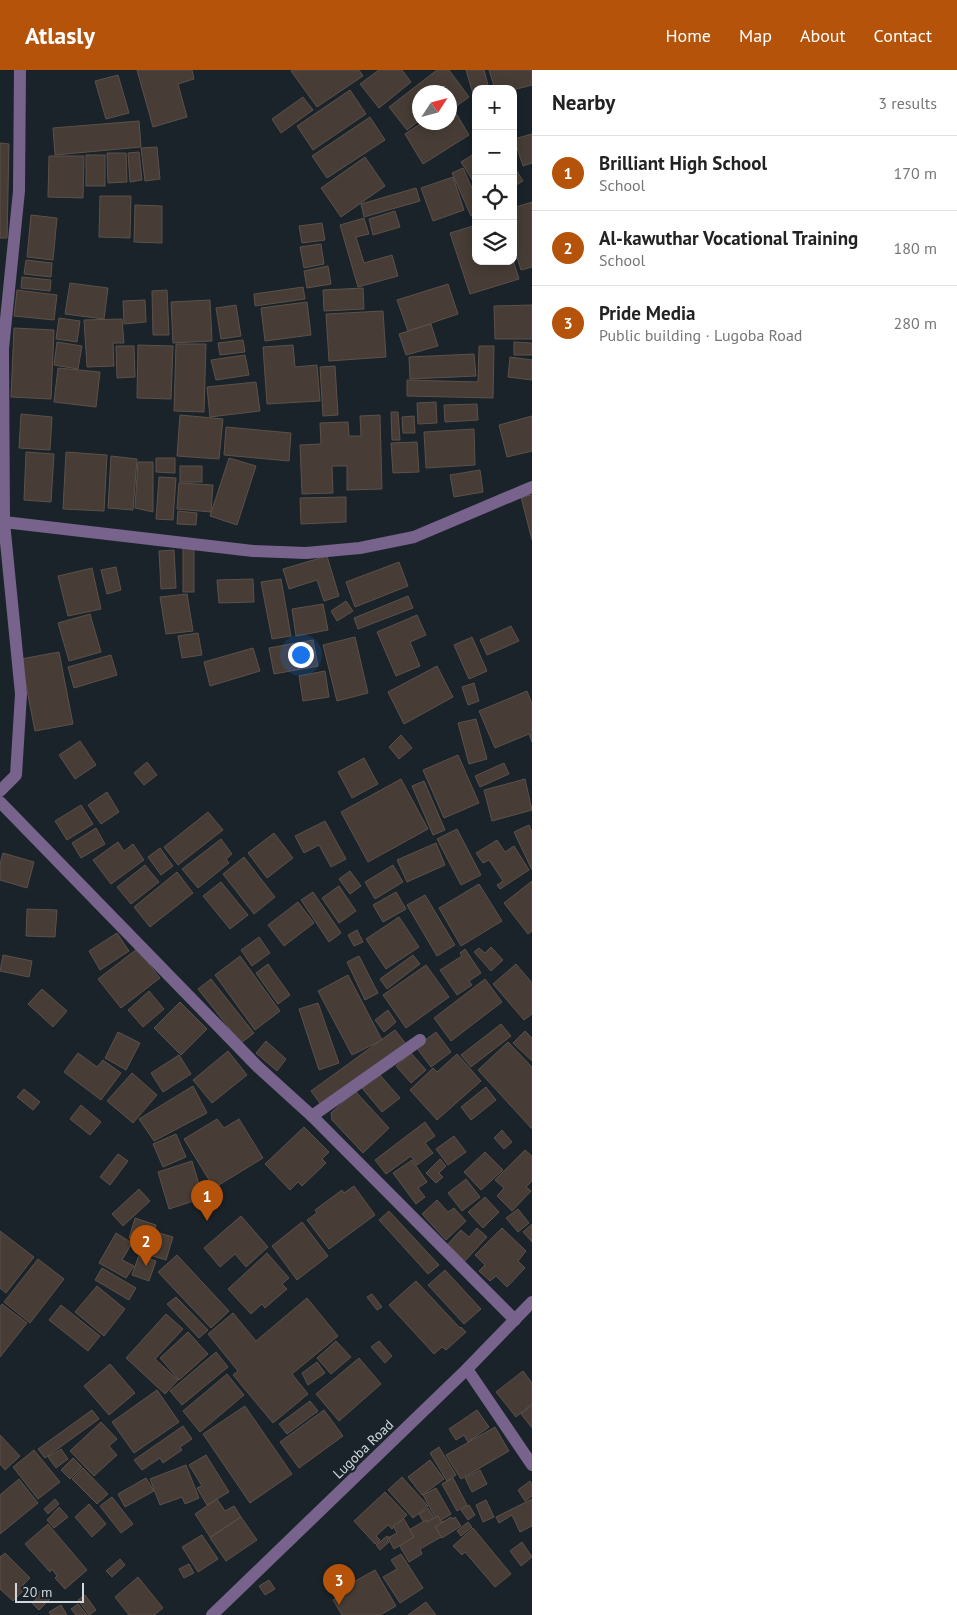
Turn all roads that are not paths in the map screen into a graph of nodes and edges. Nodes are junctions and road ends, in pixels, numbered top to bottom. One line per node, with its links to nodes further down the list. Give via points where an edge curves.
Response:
1 (20, 70): 3 (street, via 18,191 3,349)
2 (532, 487): 3 (street, via 414,538 306,553 253,551)
3 (4, 522): 4 (street, via 21,694 16,775)
4 (0, 791)
5 (0, 802): 7 (street, via 258,1067)
6 (420, 1040): 7 (street)
7 (312, 1116): 9 (street)
8 (532, 1302): 9 (street, Lugoba Road)
9 (515, 1320): 10 (street, Lugoba Road)
10 (467, 1369): 11 (street); 12 (street, Lugoba Road)
11 (532, 1465)
12 (212, 1615)

